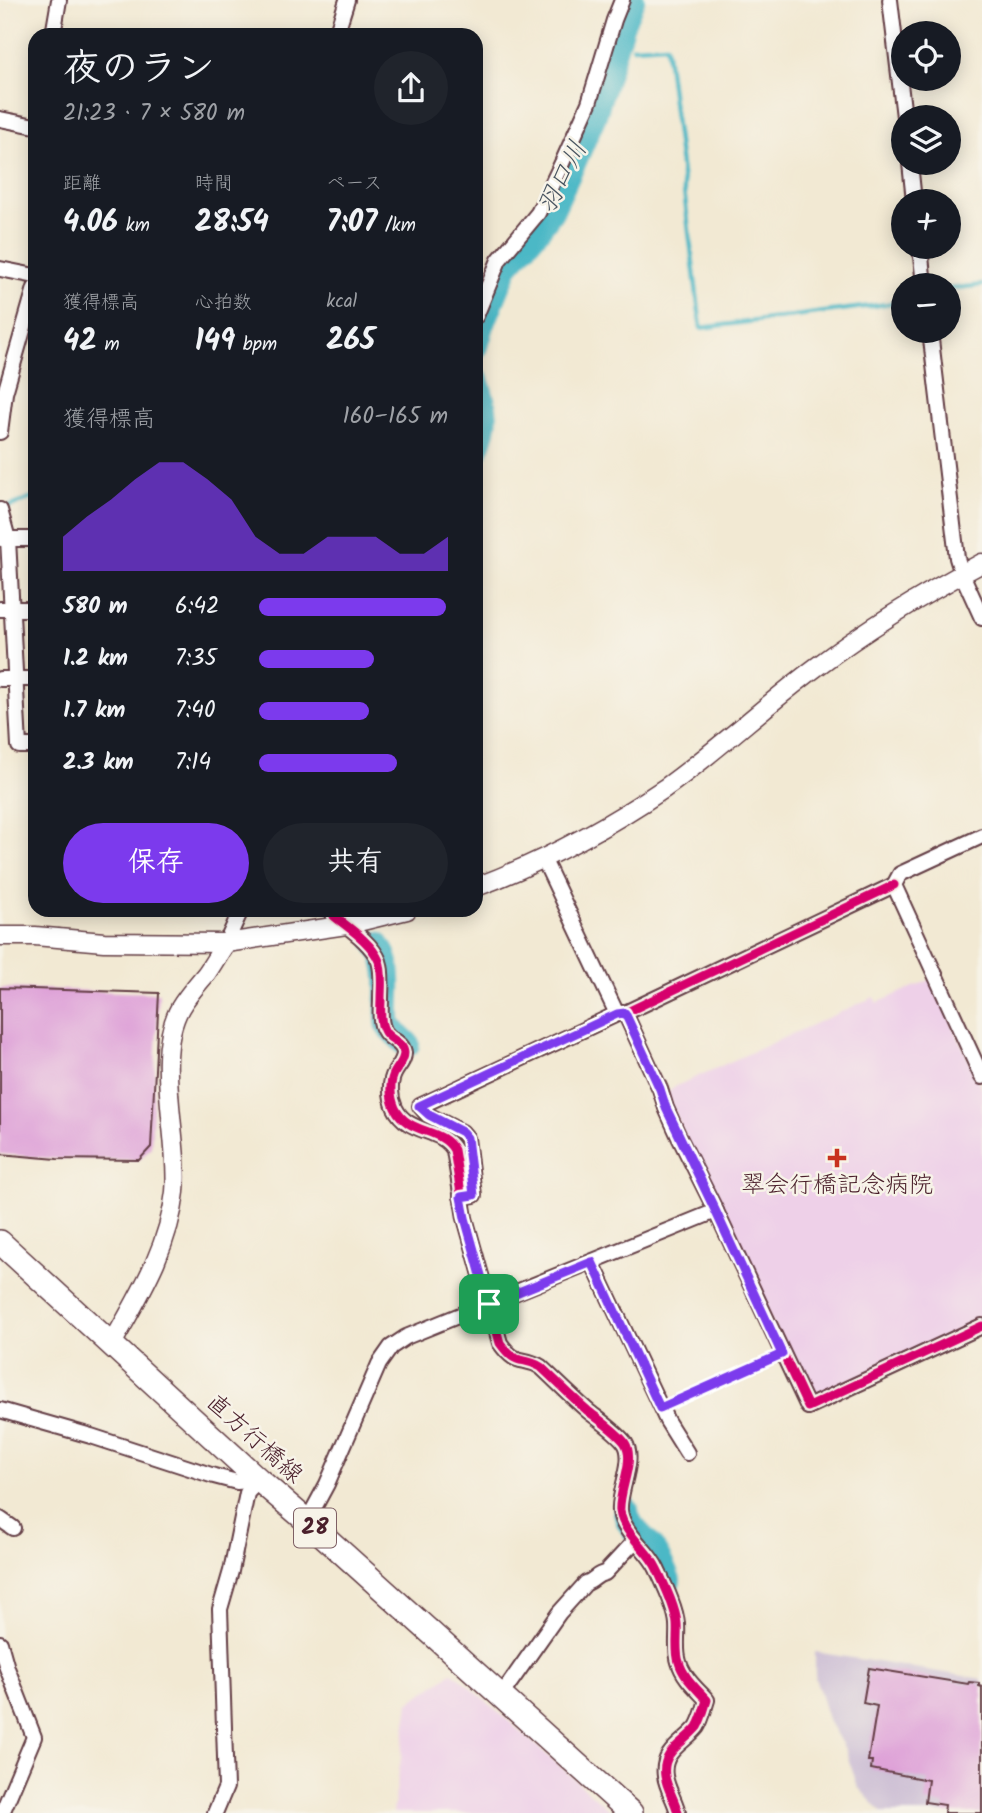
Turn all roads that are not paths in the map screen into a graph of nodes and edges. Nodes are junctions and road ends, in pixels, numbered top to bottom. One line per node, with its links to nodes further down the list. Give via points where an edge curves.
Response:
1 (59, 0): 5 (street)
2 (347, 0): 6 (street)
3 (622, 0): 12 (street, via 589,103 562,163 538,213 499,260)
4 (891, 0): 7 (street)
5 (54, 28)
6 (338, 28)
7 (903, 105)
8 (0, 119): 9 (street)
9 (28, 125)
10 (0, 269): 11 (street)
11 (28, 274)
12 (483, 299)
13 (28, 312): 15 (street, via 5,393)
14 (931, 343): 20 (street)
15 (0, 432)
16 (0, 510): 17 (street)
17 (4, 539): 18 (street); 21 (street)
18 (28, 539)
19 (982, 563): 20 (street)
20 (962, 574): 23 (street); 29 (street, via 840,649 665,787 589,836)
21 (6, 609): 22 (street); 26 (street)
22 (28, 609)
23 (982, 618)
24 (28, 679): 26 (street)
25 (0, 680): 26 (street)
26 (15, 680): 27 (street, via 19,746)
27 (28, 746)
28 (982, 836): 31 (street, via 900,874)
29 (543, 858): 30 (street); 38 (street)
30 (483, 884)
31 (894, 885): 38 (street); 39 (street)
32 (238, 917): 37 (street)
33 (335, 917): 35 (street)
34 (379, 917): 35 (street)
35 (346, 925): 37 (street); 40 (street, via 378,958 384,1034 404,1050 392,1079 394,1106 401,1119 450,1143)
36 (0, 936): 37 (street)
37 (226, 943): 46 (street, via 179,1009 171,1032 167,1057 175,1194 151,1273)
38 (621, 1013): 40 (street, via 419,1106 467,1138 474,1195); 41 (street)
39 (982, 1077)
40 (461, 1197): 44 (street)
41 (716, 1212): 43 (street); 47 (street)
42 (0, 1242): 46 (main road, 直方行橋線 / 28)
43 (592, 1262): 44 (street); 48 (street)
44 (489, 1304): 53 (street, via 391,1347); 63 (street, via 500,1343 508,1354 541,1367 625,1443 623,1521 657,1567 676,1615 679,1662 707,1700 696,1727 665,1762 664,1774)
45 (982, 1326): 47 (street, via 808,1407)
46 (112, 1344): 51 (main road, 直方行橋線 / 28)
47 (782, 1354): 48 (lane)
48 (660, 1408): 50 (street)
49 (0, 1410): 51 (street, via 214,1476 237,1482)
50 (687, 1453)
51 (259, 1480): 53 (main road, 直方行橋線 / 28); 61 (street, via 247,1493 220,1609 226,1787)
52 (0, 1519): 54 (street)
53 (307, 1521): 59 (main road, 直方行橋線 / 28)
54 (13, 1528)
55 (632, 1544): 59 (street, via 559,1613)
56 (0, 1643): 57 (street)
57 (7, 1668): 58 (street); 60 (street, via 34,1737)
58 (0, 1682)
59 (500, 1697): 62 (main road, 直方行橋線 / 28)
60 (2, 1813)
61 (215, 1813)
62 (631, 1813)
63 (678, 1813)

